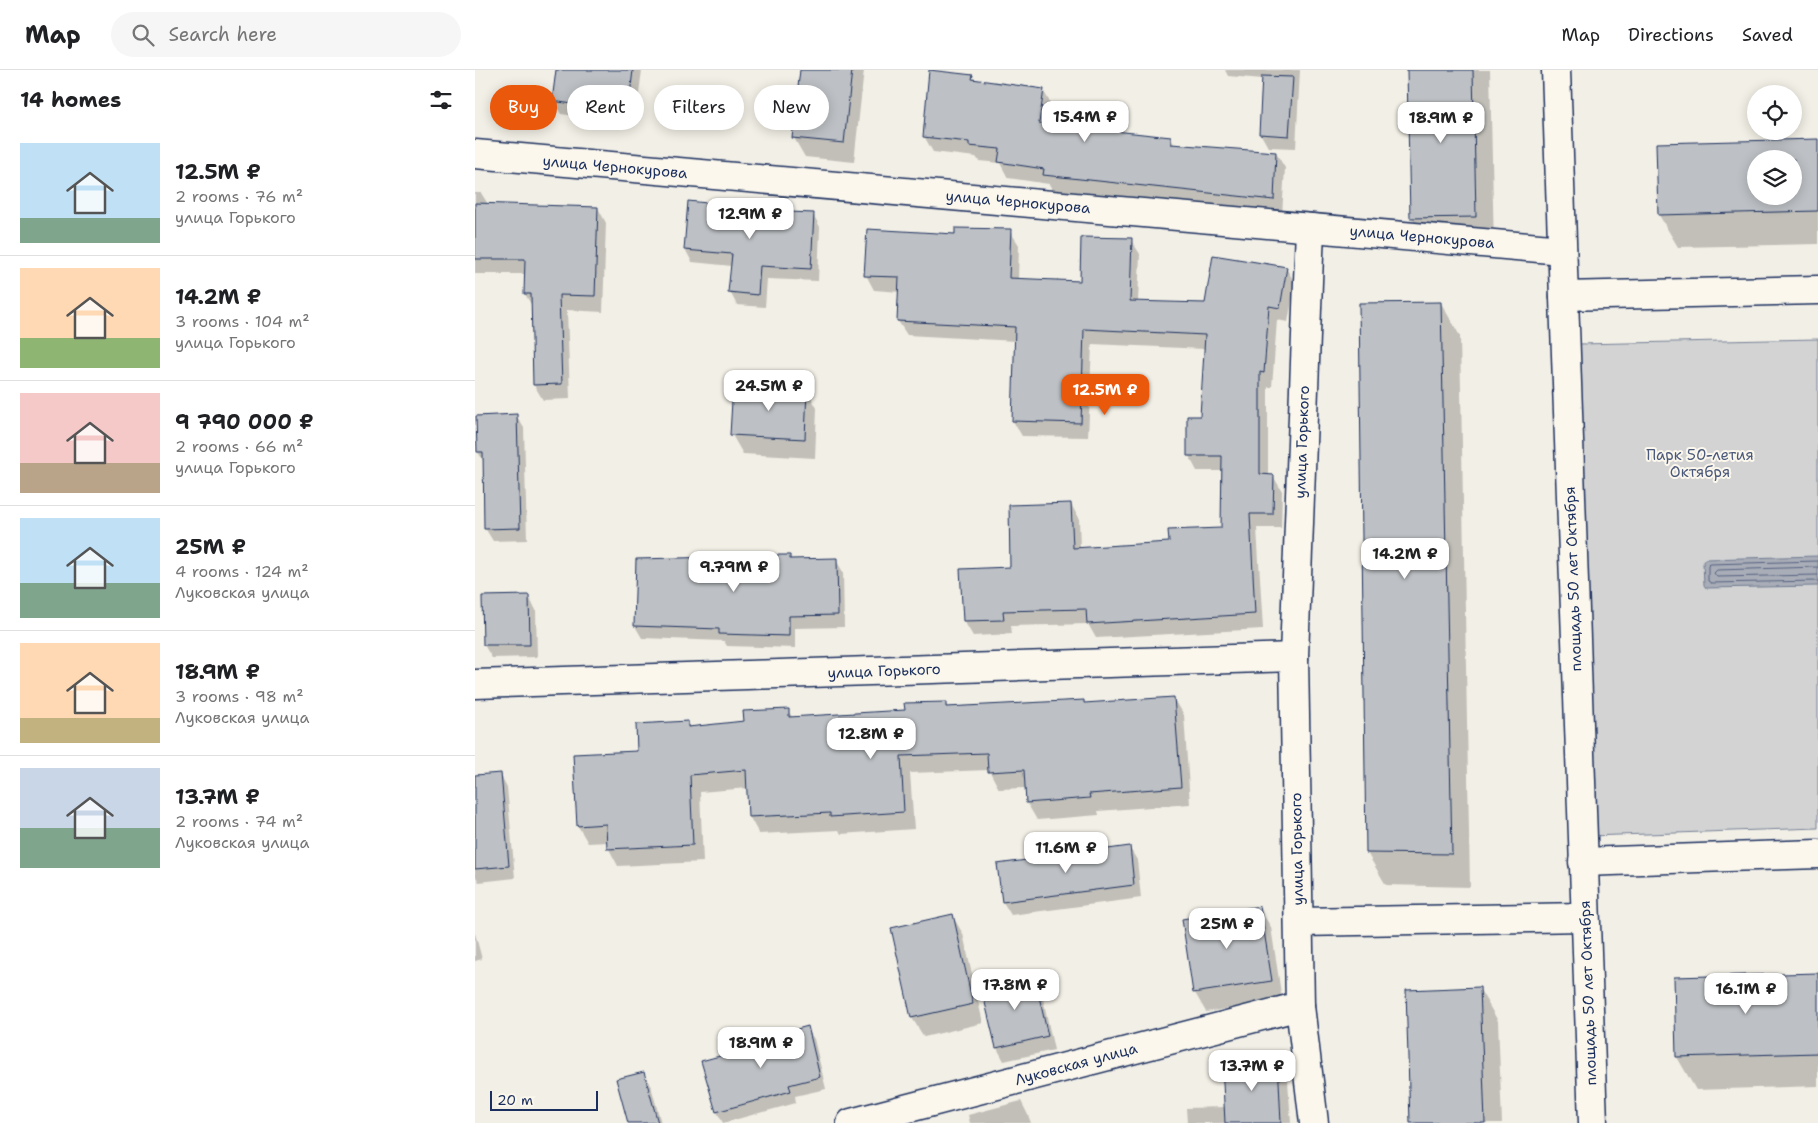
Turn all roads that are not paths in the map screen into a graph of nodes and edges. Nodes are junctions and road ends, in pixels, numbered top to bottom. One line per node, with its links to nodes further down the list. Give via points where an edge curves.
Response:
1 (1556, 70): 4 (street, площадь 50 лет Октября)
2 (475, 154): 3 (street, улица Чернокурова)
3 (1311, 228): 4 (street, улица Чернокурова); 7 (street, улица Горького)
4 (1562, 250): 6 (street, площадь 50 лет Октября)
5 (1818, 290): 6 (street)
6 (1564, 296): 10 (street, площадь 50 лет Октября)
7 (1294, 657): 8 (street, улица Горького); 12 (street, улица Горького)
8 (475, 684)
9 (1818, 854): 10 (street)
10 (1583, 862): 11 (street, площадь 50 лет Октября)
11 (1584, 916): 12 (street); 16 (street, площадь 50 лет Октября)
12 (1299, 922): 13 (street, улица Горького)
13 (1300, 1006): 14 (street, Луковская улица); 15 (street, улица Горького)
14 (851, 1123)
15 (1314, 1123)
16 (1593, 1123)

